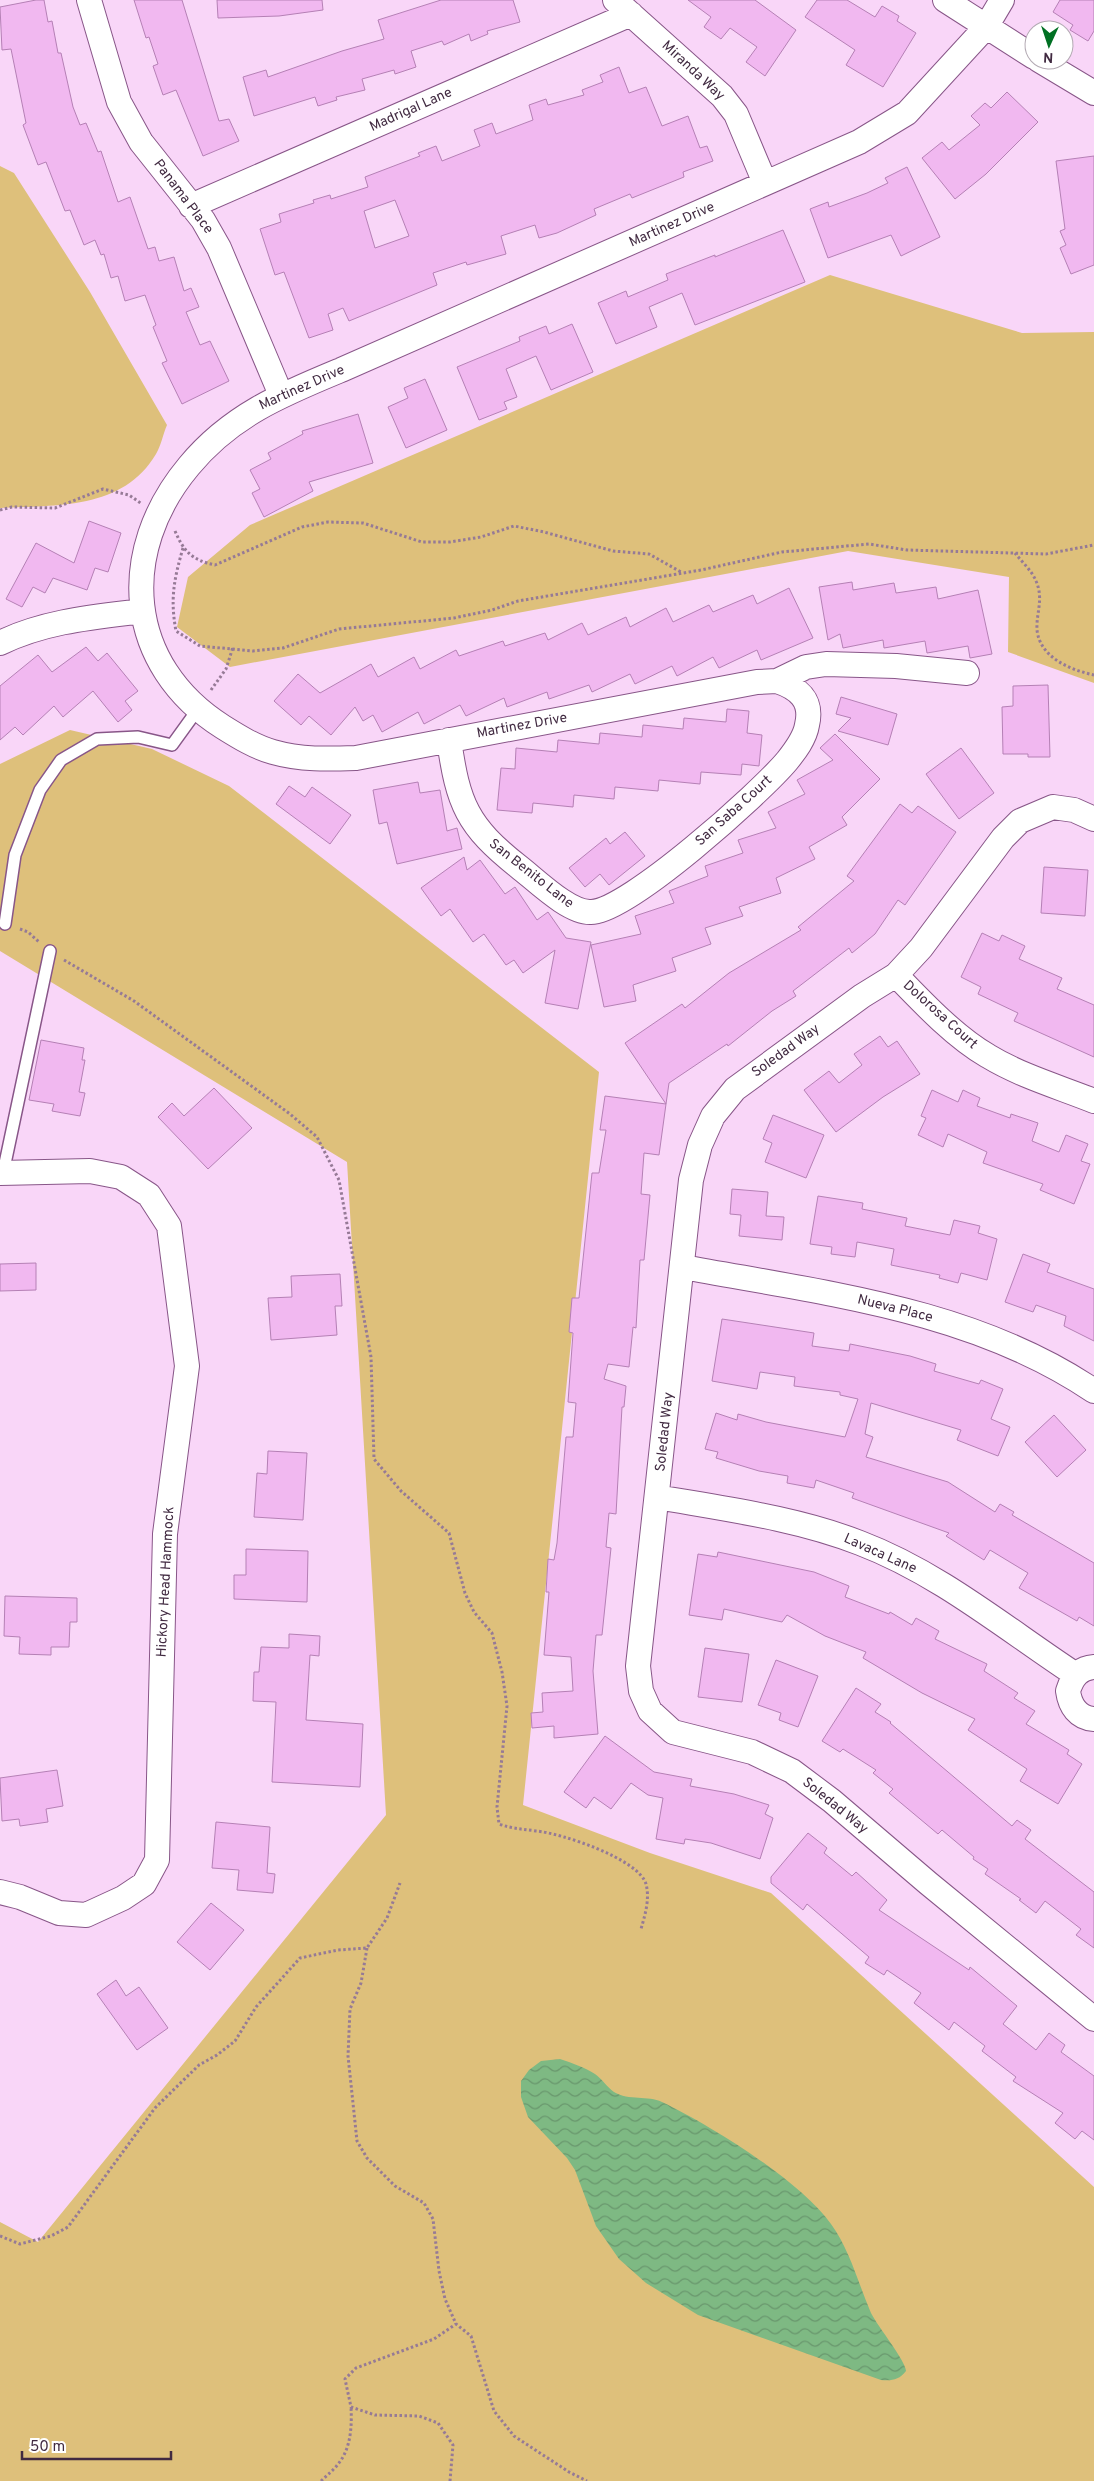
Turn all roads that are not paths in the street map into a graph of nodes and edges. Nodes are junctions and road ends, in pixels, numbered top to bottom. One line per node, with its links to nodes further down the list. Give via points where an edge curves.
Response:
1 (89, 0): 10 (street, Panama Place, via 118,102 141,142)
2 (945, 0): 5 (street)
3 (1002, 0): 5 (street, Martinez Drive)
4 (623, 7): 9 (street, Miranda Way, via 727,102 739,121); 10 (street, Madrigal Lane)
5 (986, 28): 6 (street); 9 (street, Martinez Drive, via 907,113 859,142)
6 (1024, 51)
7 (1056, 70): 8 (street)
8 (1094, 93)
9 (765, 184): 11 (street, Martinez Drive)
10 (191, 206): 11 (street, Panama Place, via 218,248)
11 (281, 395): 12 (street, Martinez Drive, via 237,420 189,465 170,492 144,556 140,592)
12 (143, 611): 13 (street, via 63,622); 16 (street, Martinez Drive, via 154,652 173,684)
13 (0, 643)
14 (967, 673): 15 (street, Martinez Drive, via 826,664 806,667)
15 (777, 681): 17 (street, Martinez Drive, via 757,682); 19 (street, San Saba Court, via 794,687 804,698 808,710 808,724 787,761 699,843 640,888 609,908)
16 (198, 709): 17 (street, Martinez Drive, via 246,741 273,752 313,759 356,758); 20 (lane, via 172,745 138,737 97,738 61,760 40,790 15,855)
17 (449, 740): 19 (street, San Benito Lane, via 454,780 460,797 472,821 489,842 565,903 580,912)
18 (1094, 819): 22 (street, Soledad Way, via 1074,810 1053,808 1020,820 921,948)
19 (593, 913)
20 (6, 924)
21 (50, 951): 24 (lane)
22 (896, 975): 23 (street, Dolorosa Court, via 987,1056); 25 (street, Soledad Way, via 761,1068 735,1089 713,1116 700,1145 691,1180)
23 (1094, 1101)
24 (1, 1173): 30 (street, Hickory Head Hammock, via 90,1171 121,1177 149,1195 169,1226 187,1366 165,1534 157,1860 144,1884 123,1898 86,1914 59,1913)
25 (683, 1267): 26 (street, Nueva Place, via 875,1302 923,1314 1008,1345); 27 (street, Soledad Way)
26 (1094, 1391)
27 (657, 1497): 28 (street, Lavaca Lane, via 771,1518 860,1543 940,1582); 31 (street, Soledad Way, via 638,1666 641,1691 650,1710 673,1732 752,1752 792,1771)
28 (1085, 1671): 29 (street, Lavaca Lane, via 1068,1691 1069,1700 1080,1715)
29 (1094, 1719)
30 (0, 1892)
31 (1094, 2019)

